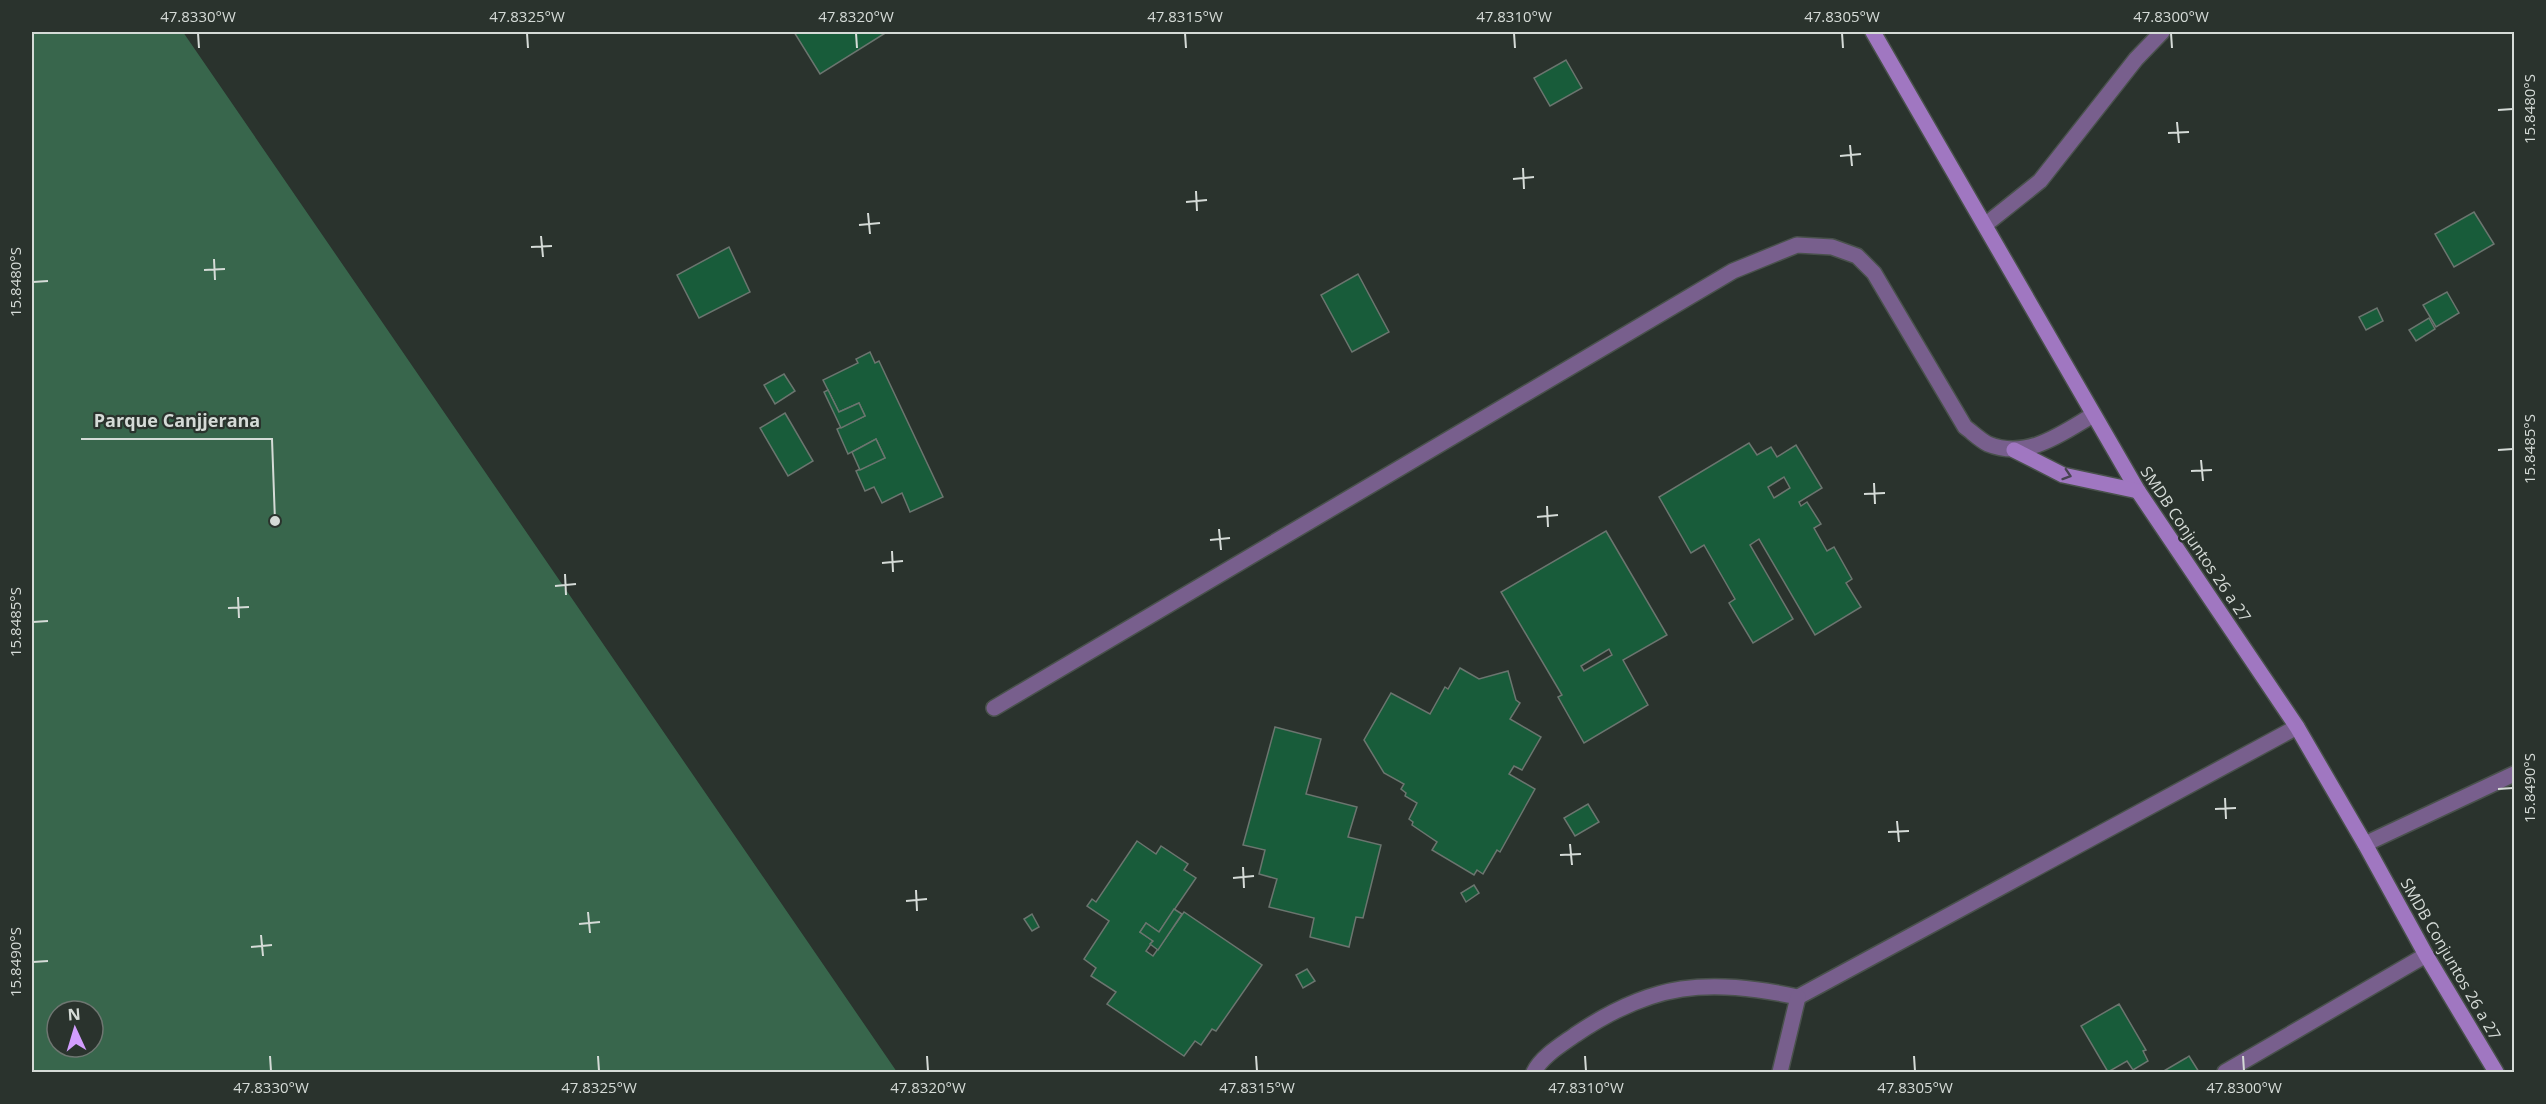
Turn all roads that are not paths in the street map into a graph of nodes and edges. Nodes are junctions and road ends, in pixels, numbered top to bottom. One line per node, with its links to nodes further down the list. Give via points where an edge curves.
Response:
1 (1873, 32): 3 (street, SMDB Conjuntos 26 a 27)
2 (2162, 32): 3 (street, via 2136,59 2040,181)
3 (1985, 225): 4 (street, SMDB Conjuntos 26 a 27)
4 (2093, 415): 5 (street, via 2043,444); 6 (street, SMDB Conjuntos 26 a 27)
5 (2014, 450): 6 (street, one-way to 6, via 2063,475); 7 (street, via 1987,443 1965,427 1874,273 1857,256 1832,247 1797,245 1733,272)
6 (2138, 491): 8 (street, SMDB Conjuntos 26 a 27)
7 (994, 708)
8 (2297, 727): 10 (street, SMDB Conjuntos 26 a 27); 12 (street)
9 (2514, 774): 10 (street)
10 (2365, 844): 11 (street, SMDB Conjuntos 26 a 27)
11 (2426, 955): 15 (street); 16 (street, SMDB Conjuntos 26 a 27)
12 (1798, 997): 13 (street, via 1727,986 1666,991 1606,1014 1557,1048); 14 (street)
13 (1534, 1072)
14 (1780, 1072)
15 (2224, 1072)
16 (2496, 1072)

